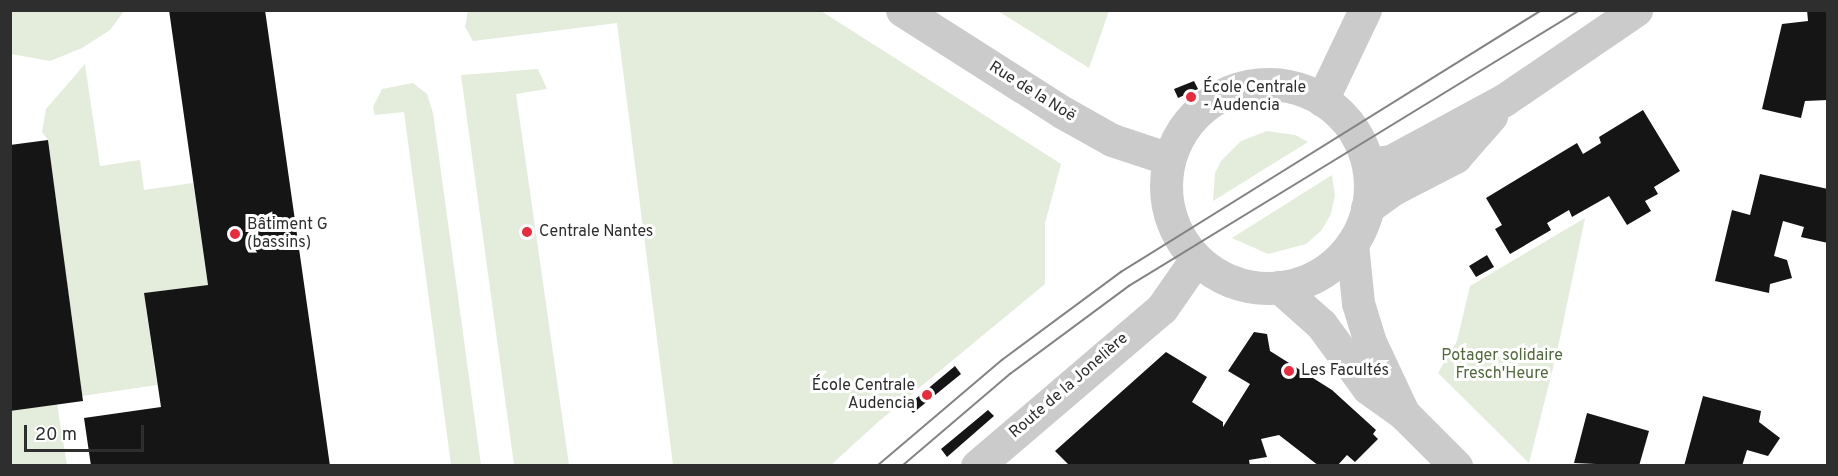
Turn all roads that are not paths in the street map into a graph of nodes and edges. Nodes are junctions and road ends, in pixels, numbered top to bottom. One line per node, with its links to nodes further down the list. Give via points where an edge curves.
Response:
1 (902, 10): 6 (street, Rue de la Noë, via 1112,140)
2 (1365, 10): 4 (street)
3 (1636, 10): 5 (street)
4 (1322, 100): 6 (street, via 1288,86 1267,84 1224,94 1189,120); 7 (street, via 1354,130)
5 (1504, 100): 7 (street, via 1391,161); 8 (street, via 1455,157 1395,188)
6 (1169, 159): 10 (street, via 1165,185 1168,211 1178,235)
7 (1369, 164): 8 (street)
8 (1367, 208): 9 (street)
9 (1352, 244): 12 (street, via 1313,278); 14 (street, via 1358,303 1369,340)
10 (1196, 259): 11 (street); 13 (street, Route de la Jonelière)
11 (1235, 283): 12 (street); 13 (street, Route de la Jonelière)
12 (1279, 287): 14 (street, via 1321,324 1368,388)
13 (1162, 308): 15 (street, Route de la Jonelière)
14 (1404, 414): 16 (street)
15 (977, 465)
16 (1456, 465)

